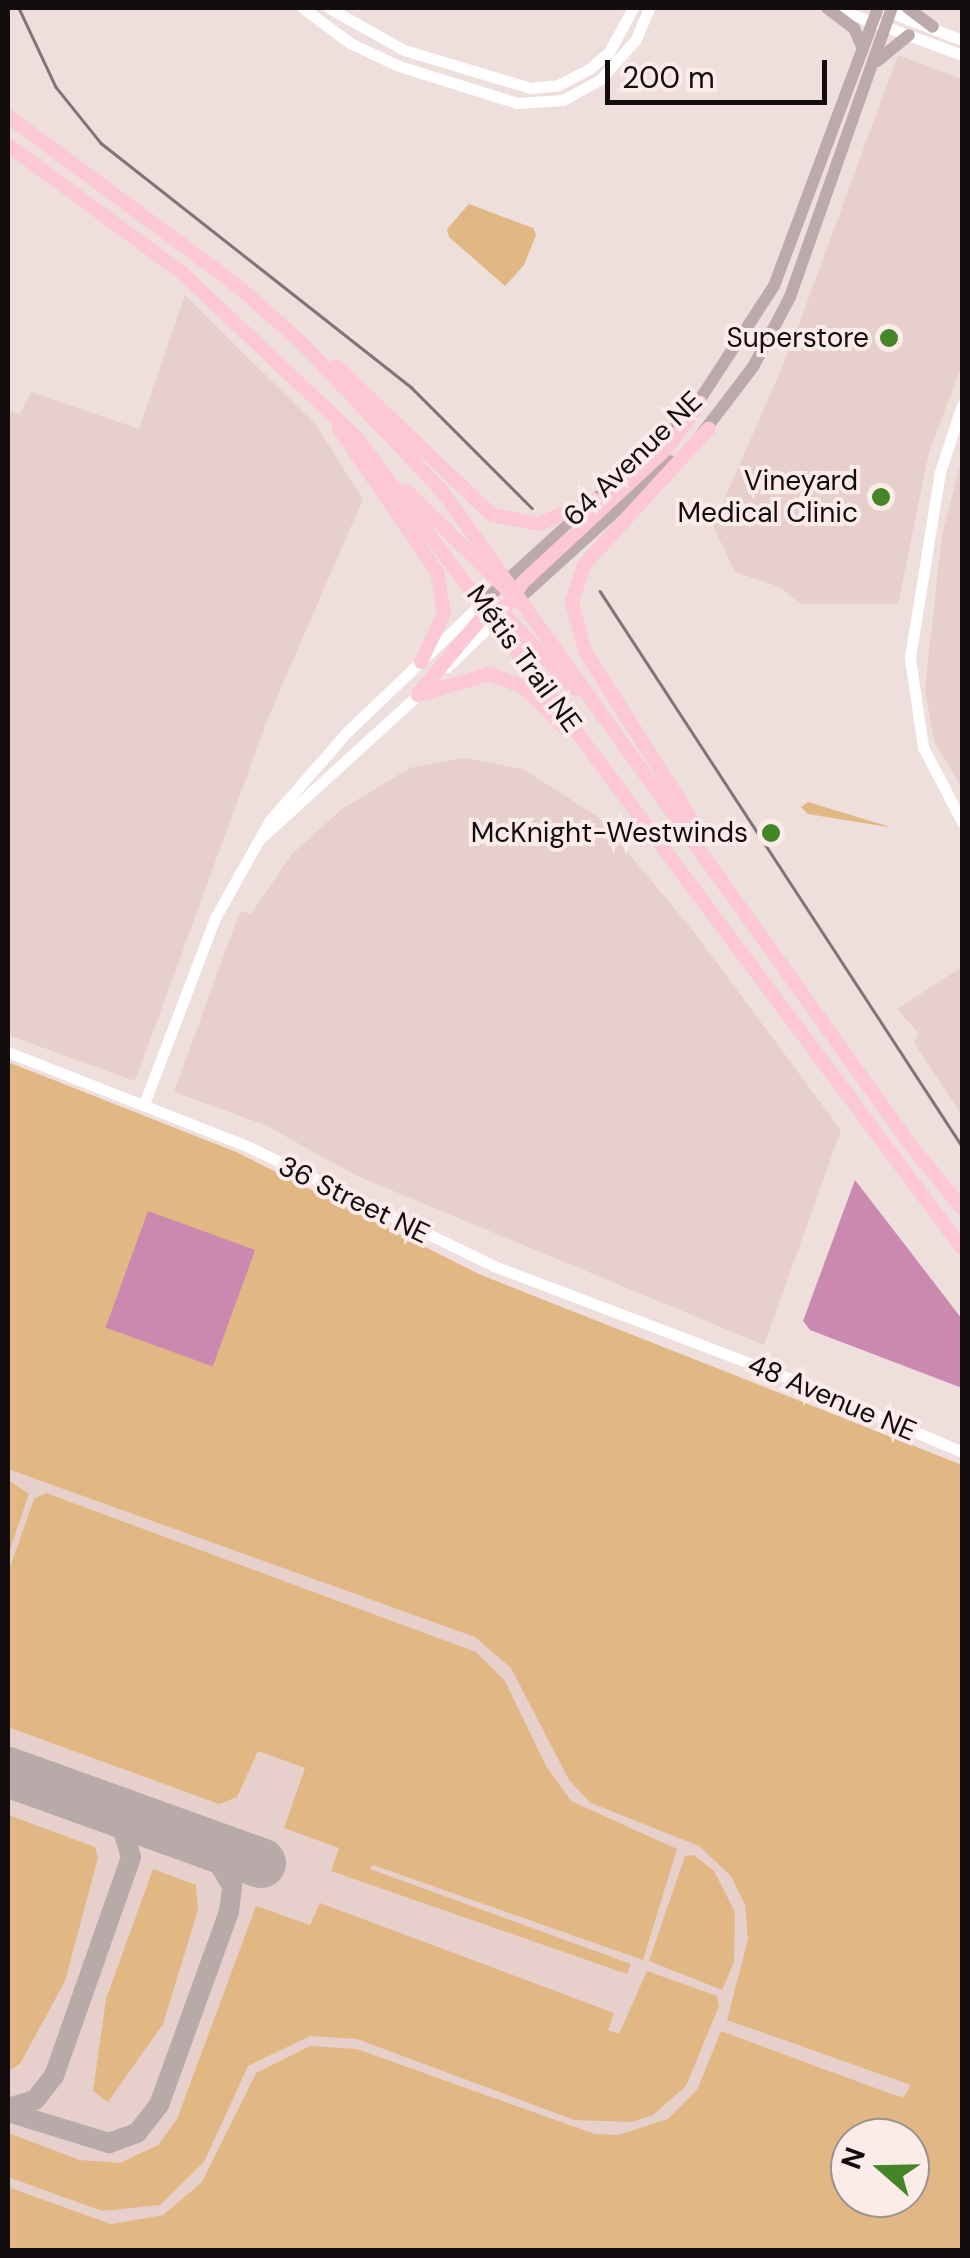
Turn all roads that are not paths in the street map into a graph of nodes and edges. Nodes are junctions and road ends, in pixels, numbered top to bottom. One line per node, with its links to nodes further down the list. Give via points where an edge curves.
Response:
1 (303, 8): 4 (street, via 350,43 399,66 518,103 563,100 602,79 636,38)
2 (329, 8): 3 (street, via 404,50 530,88 558,85 590,69 609,52)
3 (634, 8)
4 (649, 8)
5 (827, 8): 12 (main road, via 854,28)
6 (835, 8): 8 (street)
7 (908, 8): 9 (main road)
8 (883, 14): 9 (street); 10 (street); 12 (main road, 64 Avenue NE); 14 (main road, 64 Avenue NE)
9 (933, 27): 11 (street)
10 (909, 35): 13 (street); 14 (main road, via 889,46)
11 (962, 40)
12 (862, 49): 18 (main road, 64 Avenue NE, via 774,286)
13 (962, 55)
14 (869, 71): 21 (main road, 64 Avenue NE, via 790,296 753,367)
15 (8, 116): 17 (main road, Métis Trail NE, via 146,214)
16 (8, 145): 20 (main road, Métis Trail NE, via 181,272)
17 (302, 343): 23 (main road, via 336,366 492,515 538,524); 24 (main road, Métis Trail NE, via 442,491)
18 (700, 403): 23 (main road, 64 Avenue NE); 24 (main road, via 668,448)
19 (962, 405): 29 (street, via 940,472 910,658 924,747)
20 (337, 418): 22 (main road, Métis Trail NE); 25 (main road, via 340,433 437,572 444,614)
21 (709, 428): 24 (main road, 64 Avenue NE); 31 (main road, via 584,565 572,602 585,651)
22 (394, 482): 24 (main road, Métis Trail NE); 24 (main road, via 428,507)
23 (595, 500): 24 (main road, 64 Avenue NE)
24 (502, 600): 25 (street, 64 Avenue NE); 26 (main road); 27 (main road); 27 (main road, Métis Trail NE); 28 (main road, Métis Trail NE)
25 (421, 662): 30 (street, 64 Avenue NE, via 309,771)
26 (418, 695): 28 (main road, via 490,674 514,681); 30 (street, 64 Avenue NE)
27 (588, 701): 31 (main road, Métis Trail NE)
28 (597, 762): 35 (main road, Métis Trail NE)
29 (962, 822)
30 (256, 841): 33 (street, 64 Avenue NE, via 215,918)
31 (715, 867): 34 (main road, Métis Trail NE)
32 (8, 1052): 33 (street, 36 Street NE)
33 (144, 1104): 36 (street, 36 Street NE, via 447,1246)
34 (962, 1208)
35 (962, 1248)
36 (701, 1345): 37 (street, 48 Avenue NE)
37 (962, 1452)

